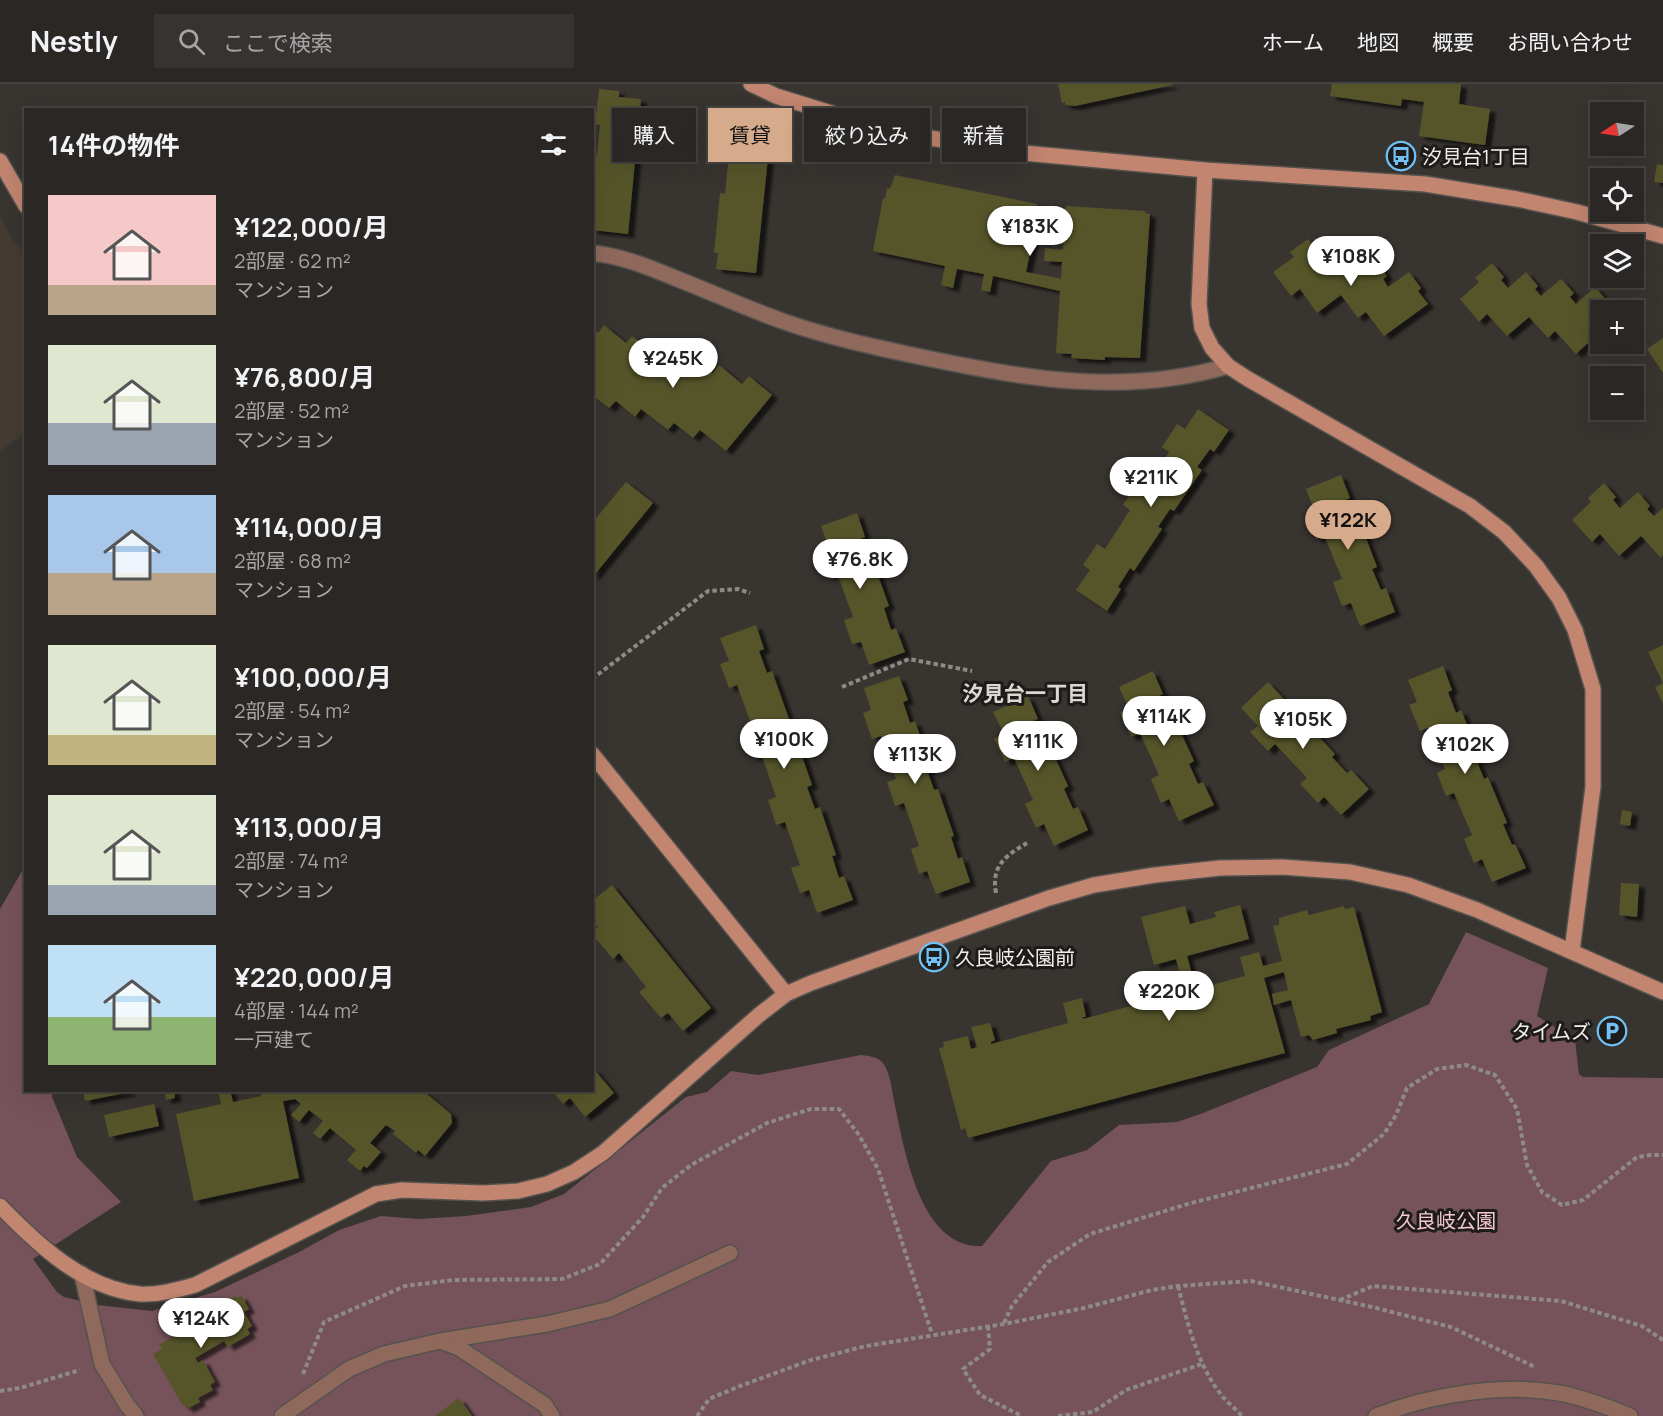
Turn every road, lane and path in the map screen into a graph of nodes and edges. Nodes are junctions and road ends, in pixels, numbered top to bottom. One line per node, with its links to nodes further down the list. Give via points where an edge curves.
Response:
1 (751, 84): 3 (street, via 776,96 893,132 1024,153)
2 (0, 161): 4 (street)
3 (1205, 170): 5 (street, via 1425,184 1566,209); 7 (street, via 1200,312 1202,328 1212,348)
4 (24, 203)
5 (1663, 236)
6 (594, 254): 7 (street, via 632,260 785,322 982,370 1058,381 1123,383)
7 (1228, 366): 15 (street, via 1470,506 1504,532 1559,598 1575,630 1593,689 1593,787)
8 (750, 593): 10 (path, via 738,589 708,591)
9 (972, 671): 11 (path, via 909,659)
10 (594, 677)
11 (842, 687)
12 (594, 756): 17 (street)
13 (1027, 843): 14 (path, via 996,869)
14 (996, 896)
15 (1572, 951): 16 (street); 17 (street, via 1408,885 1350,872 1220,868 1114,882 1049,898)
16 (1663, 992)
17 (786, 994): 21 (street, via 603,1153 547,1184 518,1191 402,1190 375,1194 224,1272 170,1291 141,1294 116,1289)
18 (1663, 1155): 24 (path, via 1637,1157 1583,1200 1562,1205 1542,1192 1527,1165 1517,1109 1495,1075 1466,1065 1437,1068 1407,1088 1384,1134 1347,1164 1191,1203 1090,1234 1048,1262 1012,1306)
19 (0, 1206): 21 (street, via 48,1252)
20 (730, 1253): 28 (street, via 609,1309 547,1324)
21 (82, 1274): 29 (street)
22 (1178, 1286): 23 (path, via 1251,1281); 24 (path); 30 (path)
23 (1340, 1300): 27 (path, via 1373,1286 1561,1301 1642,1326); 32 (path, via 1451,1327 1533,1365)
24 (1004, 1323): 25 (path)
25 (988, 1326): 26 (path); 38 (path, via 990,1349 963,1369 980,1395)
26 (932, 1334): 33 (path, via 878,1169 860,1135 839,1109 811,1109 767,1123 691,1165 662,1188 643,1217 600,1263 562,1279 453,1280 405,1286 324,1323 305,1365 300,1387); 37 (path, via 811,1360 709,1399)
27 (1663, 1340)
28 (440, 1341): 33 (street, via 384,1354 349,1369); 36 (street, via 469,1354 545,1405)
29 (102, 1364): 31 (path); 34 (street)
30 (1202, 1364): 39 (path, via 1126,1389 1093,1412); 40 (path, via 1222,1396)
31 (0, 1391)
32 (1562, 1393): 41 (street, via 1470,1392 1398,1407); 42 (street)
33 (306, 1398): 35 (street)
34 (136, 1416)
35 (282, 1416)
36 (552, 1416)
37 (697, 1416)
38 (1022, 1416)
39 (1058, 1416)
40 (1242, 1416)
41 (1376, 1416)
42 (1629, 1416)

